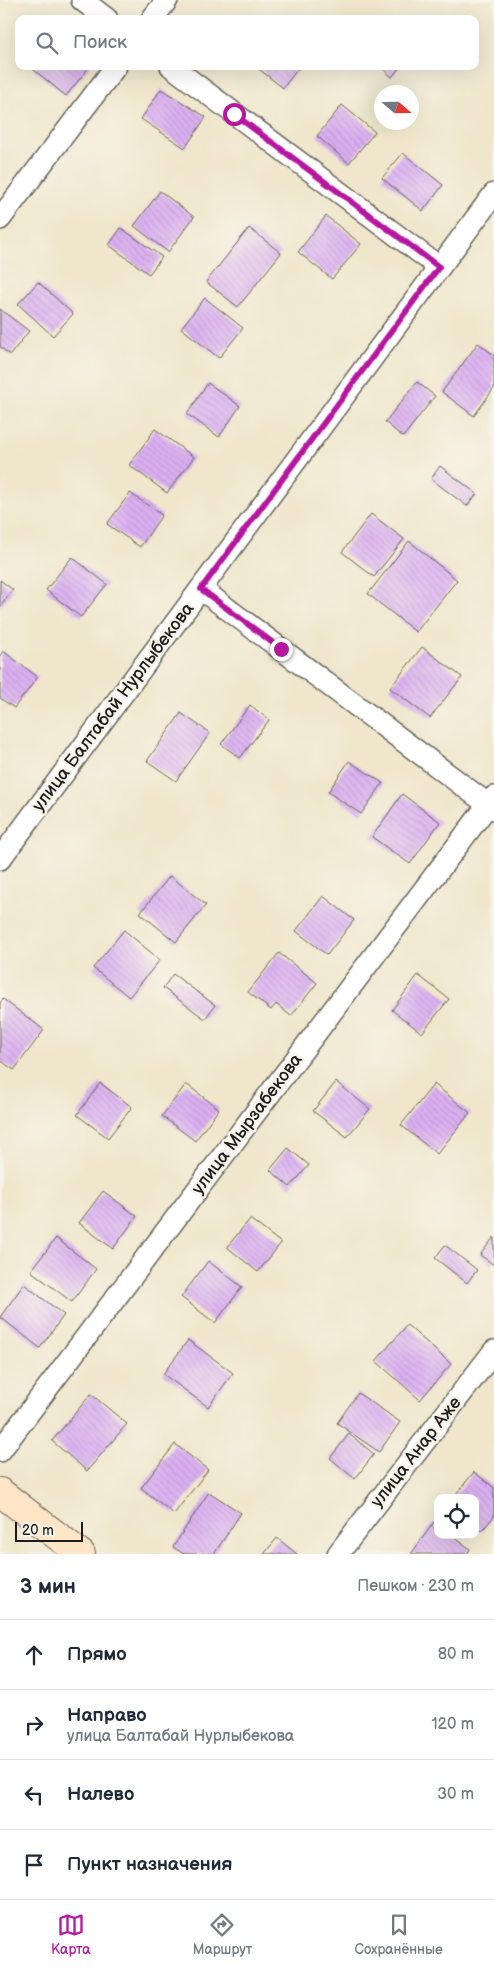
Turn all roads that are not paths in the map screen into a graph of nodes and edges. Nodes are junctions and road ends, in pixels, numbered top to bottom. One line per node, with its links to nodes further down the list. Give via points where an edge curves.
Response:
1 (82, 0): 3 (street)
2 (167, 0): 4 (street)
3 (102, 15)
4 (155, 15)
5 (113, 70): 8 (street)
6 (176, 70): 9 (street)
7 (494, 194): 9 (street, улица Балтабай Нурлыбекова)
8 (0, 219)
9 (439, 267): 10 (street, улица Балтабай Нурлыбекова)
10 (201, 589): 11 (street); 12 (street, улица Балтабай Нурлыбекова)
11 (492, 803): 14 (street, улица Мырзабекова)
12 (0, 859)
13 (494, 1351): 17 (street, улица Анар Аже)
14 (0, 1451)
15 (0, 1492): 16 (main road)
16 (81, 1554)
17 (338, 1554)

